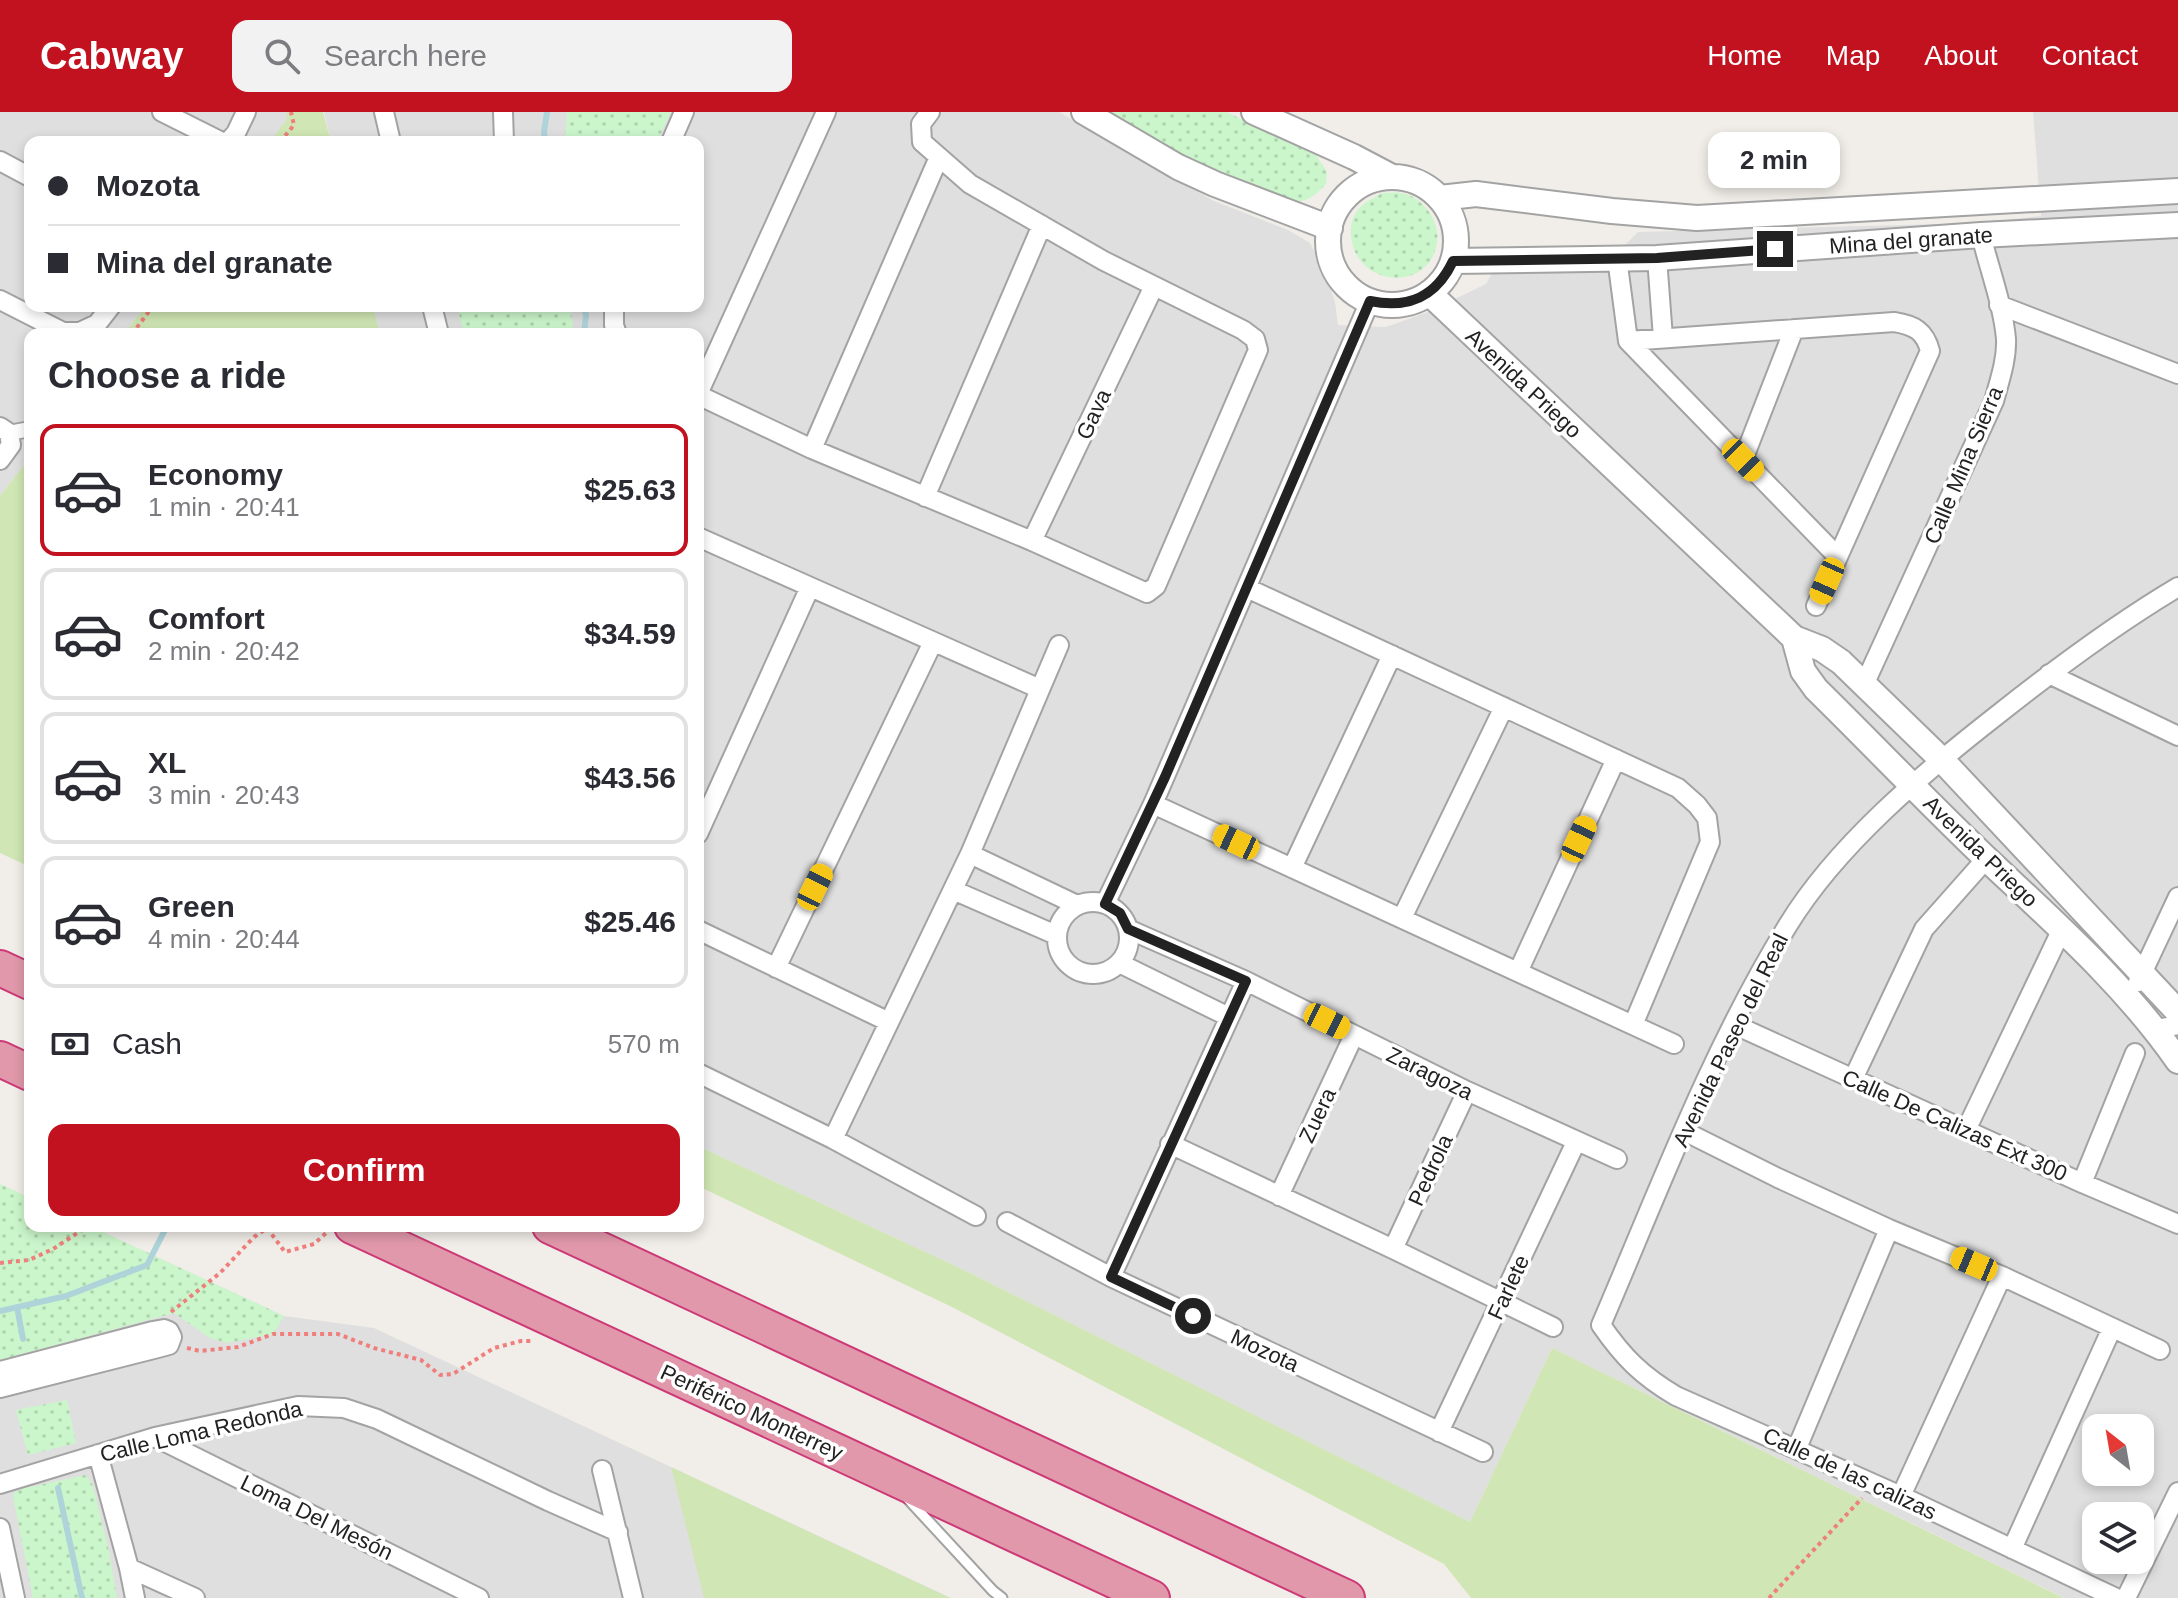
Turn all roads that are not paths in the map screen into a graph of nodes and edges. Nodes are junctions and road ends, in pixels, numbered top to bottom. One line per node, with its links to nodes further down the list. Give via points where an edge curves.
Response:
1 (162, 112): 10 (street)
2 (246, 112): 11 (street)
3 (384, 112): 12 (street)
4 (503, 112): 13 (street)
5 (684, 112): 14 (street)
6 (826, 112): 42 (street)
7 (930, 112): 15 (street, via 921,124 922,142)
8 (1084, 112): 24 (street, via 1178,167)
9 (1254, 112): 18 (street)
10 (210, 136)
11 (233, 136)
12 (390, 136)
13 (504, 136)
14 (674, 136)
15 (939, 157): 22 (street, via 970,184); 46 (street)
16 (0, 161): 17 (street)
17 (24, 174)
18 (1392, 177): 20 (street, via 1418,182); 24 (street, via 1354,190)
19 (2178, 191): 21 (street)
20 (1440, 198): 21 (street, via 1476,194 1697,218); 29 (street, via 1456,234)
21 (2020, 200): 25 (street)
22 (1042, 225): 30 (street); 49 (street)
23 (2178, 225): 25 (street, Mina del granate)
24 (1330, 228): 33 (street, via 1336,272)
25 (2025, 233): 26 (street, Mina del granate)
26 (1981, 235): 28 (street, Mina del granate); 34 (street, Calle Mina Sierra)
27 (1617, 258): 28 (street, Mina del granate); 29 (street, Mina del granate); 40 (street)
28 (1657, 258): 39 (street)
29 (1453, 261): 31 (street)
30 (1154, 286): 51 (street, Gava); 51 (street, via 1243,330 1255,339 1258,350 1156,586 1147,593)
31 (1429, 293): 33 (street, via 1401,304); 57 (street, Avenida Priego)
32 (0, 300): 36 (street)
33 (1370, 301): 55 (street)
34 (1999, 305): 41 (street); 62 (street, Calle Mina Sierra, via 2006,341 1994,401)
35 (106, 312): 37 (street)
36 (55, 328)
37 (92, 328)
38 (1794, 329): 39 (street); 48 (street); 52 (street, via 1908,324 1921,331 1930,351)
39 (1663, 338): 40 (street)
40 (1628, 341): 48 (street)
41 (2178, 374)
42 (704, 381)
43 (704, 397): 46 (street)
44 (24, 429): 45 (street)
45 (4, 430): 47 (street, via 11,445)
46 (812, 449): 49 (street)
47 (0, 460)
48 (1743, 460): 52 (street)
49 (925, 497): 51 (street)
50 (704, 540): 53 (street)
51 (1032, 541)
52 (1838, 557): 56 (street)
53 (810, 587): 58 (street); 70 (street)
54 (2178, 587): 61 (street, Avenida Paseo del Real)
55 (1247, 588): 60 (street); 69 (street)
56 (1816, 606)
57 (1794, 638): 62 (street, Avenida Priego, via 1831,654); 68 (street, Avenida Priego, via 1803,671 1816,689)
58 (933, 642): 63 (street); 85 (street)
59 (1059, 645): 63 (street)
60 (1392, 655): 64 (street); 73 (street)
61 (2049, 674): 65 (street); 67 (street, Avenida Paseo del Real)
62 (1864, 685): 67 (street, Avenida Priego)
63 (1040, 689): 71 (street)
64 (1504, 707): 66 (street); 78 (street)
65 (2178, 736)
66 (1616, 759): 86 (street); 95 (street, via 1678,788 1707,818 1710,842)
67 (1941, 759): 68 (street, Avenida Paseo del Real); 87 (street, Avenida Priego)
68 (1913, 784): 72 (street, Avenida Priego); 94 (street, Avenida Paseo del Real, via 1820,881 1788,924)
69 (1153, 804): 73 (street); 76 (street)
70 (704, 821)
71 (970, 854): 74 (street); 77 (street)
72 (1986, 859): 80 (street, Avenida Priego); 104 (street, via 1924,929)
73 (1292, 868): 78 (street)
74 (953, 890): 82 (street); 93 (street)
75 (2178, 897): 87 (street)
76 (1105, 904): 77 (street); 79 (street, via 1120,913)
77 (1077, 905): 82 (street, via 1066,913)
78 (1402, 918): 86 (street)
79 (1128, 929): 83 (street, via 1126,953); 89 (street, Zaragoza)
80 (2062, 929): 90 (street, Avenida Priego); 106 (street)
81 (704, 933): 85 (street)
82 (1056, 935): 83 (street, via 1057,948 1072,968 1096,974)
83 (1119, 963): 92 (street)
84 (0, 968): 88 (highway)
85 (776, 968): 93 (street)
86 (1518, 972): 95 (street)
87 (2143, 972): 90 (street); 91 (street, Avenida Priego)
88 (24, 979)
89 (1246, 981): 92 (street); 97 (street, Zaragoza)
90 (2129, 999): 96 (street, Avenida Priego)
91 (2178, 1012)
92 (1229, 1017): 110 (street)
93 (889, 1022): 108 (street)
94 (1733, 1024): 104 (street, Calle De Calizas Ext 300); 107 (street, Avenida Paseo del Real)
95 (1633, 1025): 98 (street)
96 (2167, 1027): 101 (street, Avenida Priego)
97 (1354, 1035): 105 (street, Zaragoza); 113 (street, Zuera)
98 (1674, 1044)
99 (2135, 1053): 112 (street)
100 (0, 1059): 102 (highway)
101 (2178, 1061)
102 (24, 1070)
103 (704, 1076): 108 (street)
104 (1853, 1079): 106 (street, Calle De Calizas Ext 300)
105 (1467, 1091): 109 (street, Zaragoza); 120 (street, Pedrola)
106 (1966, 1130): 112 (street, Calle De Calizas Ext 300)
107 (1684, 1131): 117 (street); 124 (street, Avenida Paseo del Real)
108 (833, 1139): 114 (street)
109 (1576, 1142): 111 (street, Zaragoza); 123 (street, Farlete)
110 (1170, 1144): 113 (street); 122 (street)
111 (1617, 1159)
112 (2082, 1183): 116 (street, Calle De Calizas Ext 300)
113 (1279, 1196): 120 (street)
114 (976, 1216)
115 (1007, 1222): 122 (street, Mozota)
116 (2178, 1224)
117 (1889, 1229): 121 (street); 132 (street)
118 (347, 1232): 136 (highway, Periférico Monterrey)
119 (563, 1232): 151 (highway)
120 (1393, 1249): 123 (street)
121 (2002, 1276): 126 (street); 139 (street)
122 (1111, 1277): 130 (street, Mozota)
123 (1501, 1303): 125 (street); 130 (street, Farlete)
124 (1601, 1325): 132 (street, Calle de las calizas, via 1650,1381)
125 (1553, 1327)
126 (2112, 1328): 127 (street); 142 (street)
127 (2160, 1350)
128 (0, 1371): 129 (street, via 153,1331 164,1329 172,1337 169,1345)
129 (0, 1388)
130 (1439, 1432): 133 (street, Mozota)
131 (155, 1437): 134 (street, Calle Loma Redonda); 141 (street, Calle Loma Redonda, via 298,1406 344,1408); 147 (street, Loma Del Mesón)
132 (1797, 1448): 139 (street, Calle de las calizas)
133 (1483, 1452)
134 (98, 1454): 137 (street, Calle Loma Redonda); 143 (street)
135 (602, 1470): 141 (street)
136 (884, 1473): 149 (lane); 150 (highway, Periférico Monterrey)
137 (0, 1484)
138 (2178, 1492): 153 (street)
139 (1901, 1496): 142 (street, Calle de las calizas)
140 (0, 1528): 144 (street)
141 (618, 1532): 148 (street)
142 (2012, 1549): 152 (street, Calle de las calizas)
143 (129, 1568): 145 (street); 146 (street)
144 (15, 1598)
145 (135, 1598)
146 (195, 1598)
147 (479, 1598)
148 (633, 1598)
149 (1002, 1598)
150 (1152, 1598)
151 (1347, 1598)
152 (2116, 1598)
153 (2126, 1598)

